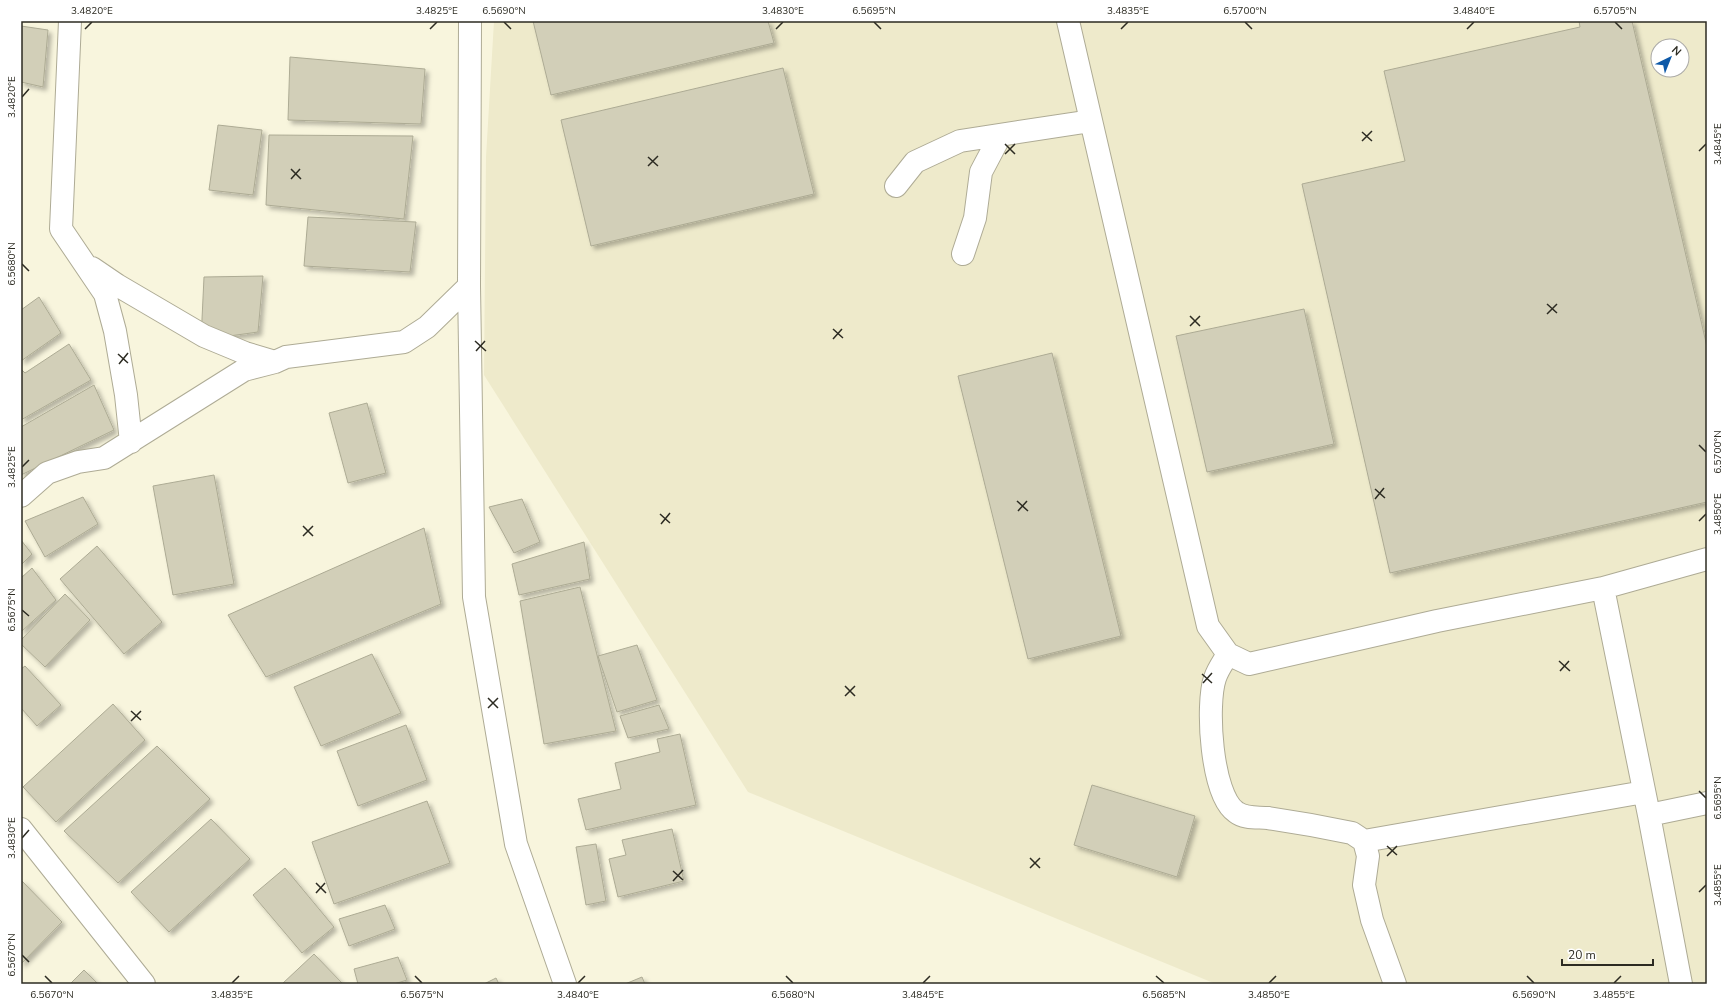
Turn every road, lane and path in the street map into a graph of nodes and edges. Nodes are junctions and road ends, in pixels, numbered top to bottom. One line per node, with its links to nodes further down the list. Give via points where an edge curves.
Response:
1 (70, 21): 8 (street, via 61,229)
2 (470, 21): 9 (street)
3 (1068, 21): 4 (street)
4 (1091, 121): 5 (street); 15 (street, via 1208,626)
5 (1000, 136): 6 (street, via 960,141 915,162); 7 (street, via 981,172 975,218)
6 (896, 186)
7 (963, 254)
8 (83, 262): 10 (street, via 204,336); 11 (street, via 105,294 126,395)
9 (469, 286): 10 (street, via 427,327 404,342 286,357); 22 (street, via 474,597 516,844)
10 (275, 362): 11 (street, via 244,370)
11 (131, 442): 12 (street, via 104,458 78,462 47,473)
12 (21, 496)
13 (1707, 559): 14 (street)
14 (1603, 588): 15 (street, via 1437,621 1249,664); 16 (street)
15 (1228, 654): 20 (street, via 1215,678 1212,750 1222,793 1234,812 1244,816 1352,833)
16 (1644, 792): 18 (street); 20 (street)
17 (1707, 804): 18 (street)
18 (1650, 815): 24 (street)
19 (21, 829): 21 (street)
20 (1364, 841): 23 (street, via 1368,856 1364,885 1372,920)
21 (144, 984)
22 (565, 984)
23 (1396, 984)
24 (1681, 984)

